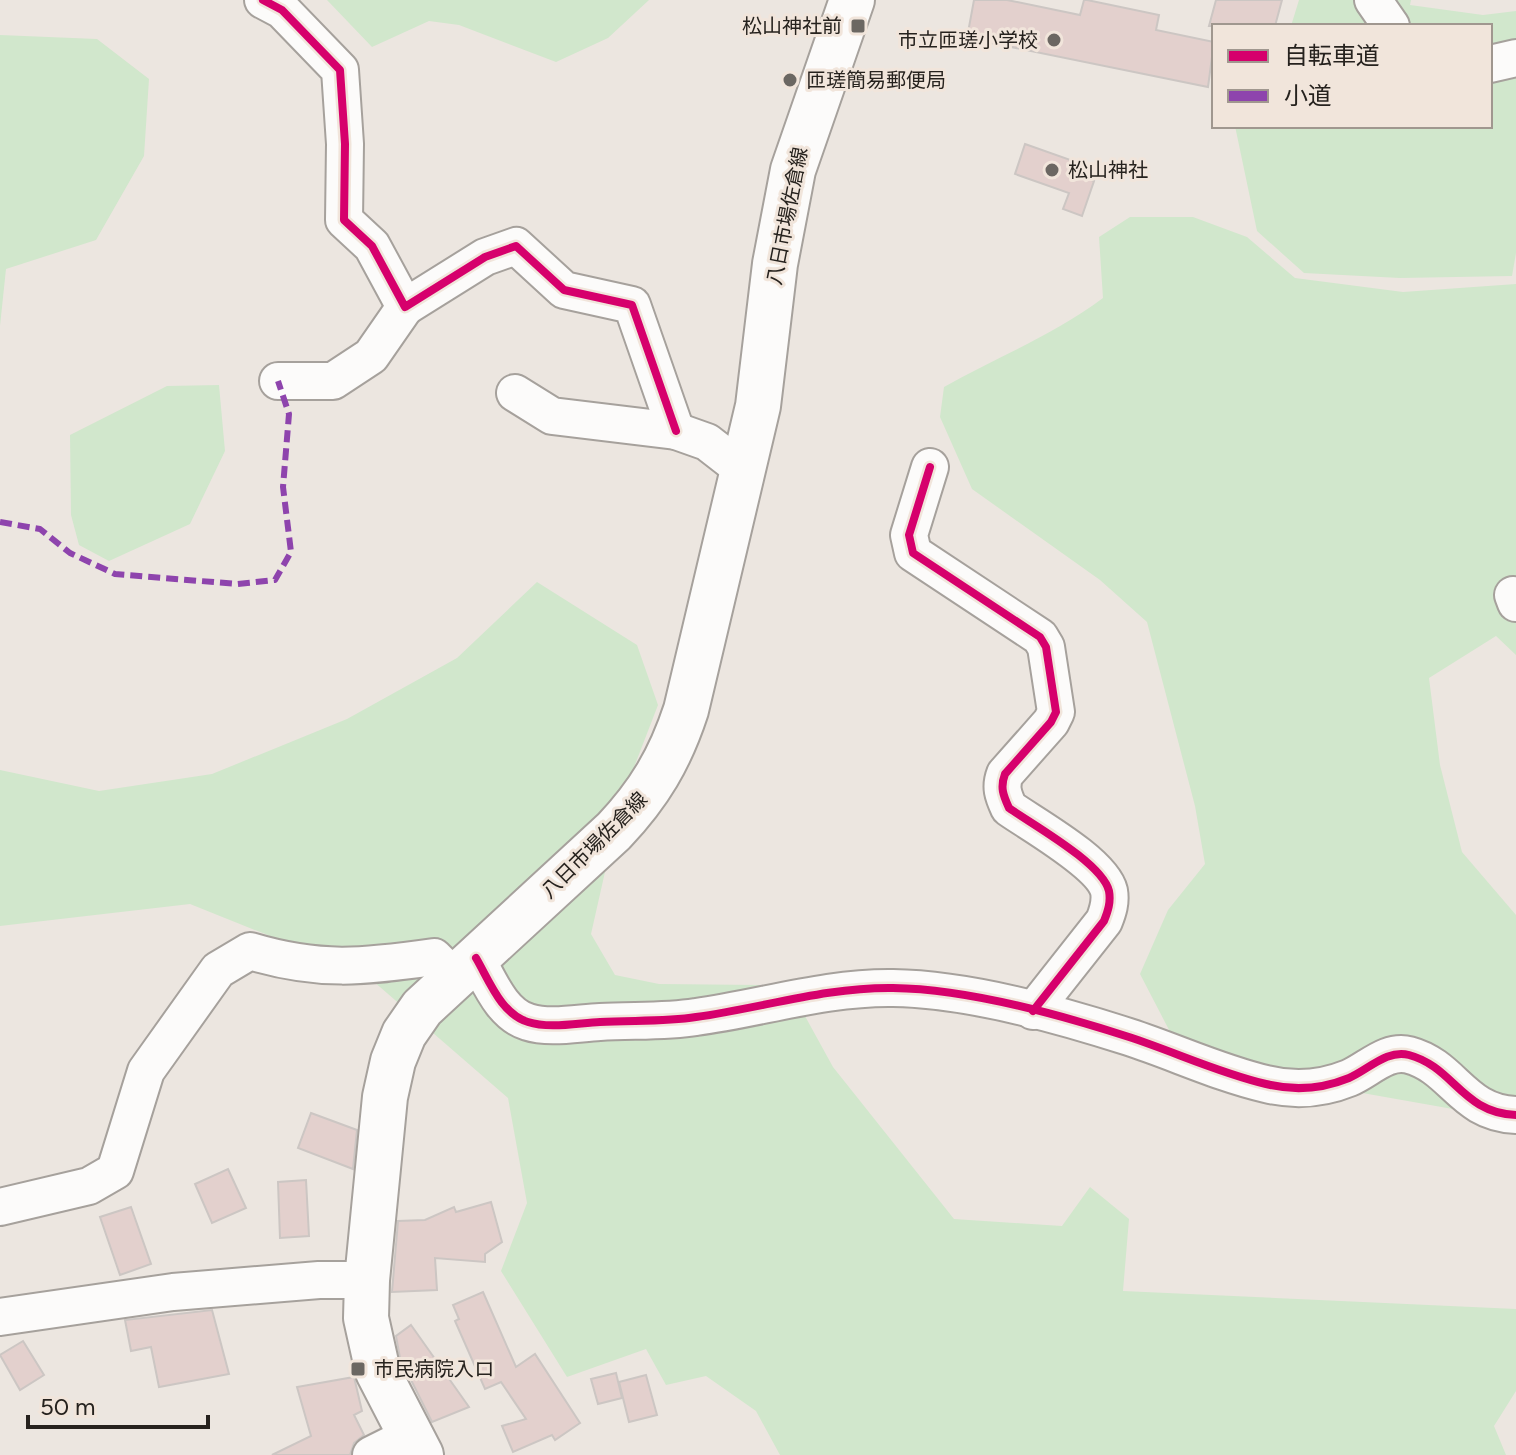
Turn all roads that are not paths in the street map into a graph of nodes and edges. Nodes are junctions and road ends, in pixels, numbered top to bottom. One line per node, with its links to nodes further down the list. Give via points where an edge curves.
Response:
1 (263, 0): 7 (street, via 282,10 340,70 344,220 372,246)
2 (852, 0): 12 (main road, 八日市場佐倉線, via 793,170 775,264 758,406)
3 (1373, 0): 4 (street)
4 (1390, 24)
5 (1516, 58): 6 (street)
6 (1492, 64)
7 (405, 307): 8 (street, via 371,356 333,381); 10 (street, via 485,257 516,246 564,290 632,305)
8 (278, 381)
9 (515, 393): 10 (street, via 552,416)
10 (676, 431): 12 (street, via 707,442)
11 (930, 467): 14 (street, via 909,535 913,553 1040,637 1046,647 1056,712 1005,774 1003,796 1009,808 1095,869 1109,891 1104,921)
12 (743, 470): 13 (main road, 八日市場佐倉線, via 686,710 656,781 614,831)
13 (466, 968): 14 (street, via 512,1014 544,1024 694,1018 833,991 891,988 934,990); 16 (street, via 434,957 356,968 295,964 250,951 218,970 146,1071 115,1171 89,1186); 17 (main road, 八日市場佐倉線, via 422,1008 393,1061)
14 (1033, 1011): 15 (street, via 1130,1037 1268,1085 1311,1089 1406,1054 1431,1064 1483,1109)
15 (1516, 1115)
16 (0, 1207)
17 (367, 1280): 18 (street, via 173,1292); 19 (main road, 八日市場佐倉線, via 372,1352)
18 (0, 1317)
19 (415, 1445): 20 (street)
20 (371, 1455)

